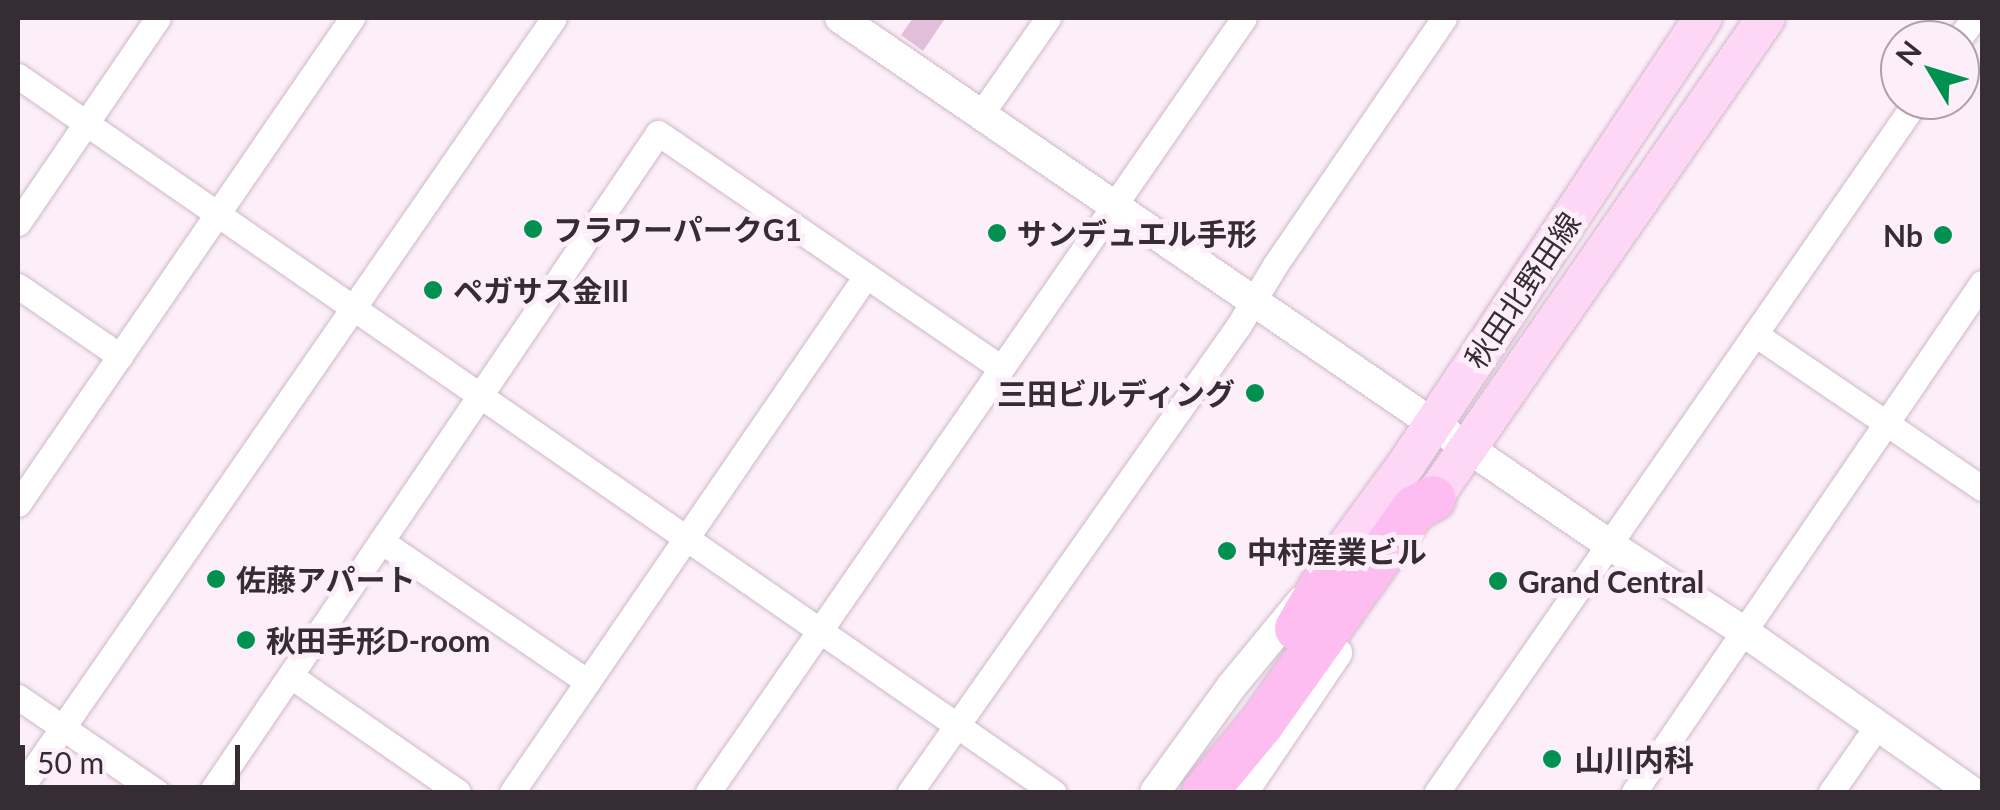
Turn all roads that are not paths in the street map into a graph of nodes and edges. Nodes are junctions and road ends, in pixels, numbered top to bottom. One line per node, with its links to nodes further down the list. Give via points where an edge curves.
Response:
1 (158, 18): 13 (street)
2 (352, 18): 15 (street)
3 (554, 18): 21 (street)
4 (1048, 18): 11 (street)
5 (1244, 18): 14 (street)
6 (1444, 18): 20 (street)
7 (1703, 18): 27 (main road, 秋田北野田線)
8 (1766, 18): 28 (main road, 秋田北野田線)
9 (845, 19): 11 (street)
10 (18, 76): 13 (street)
11 (981, 114): 14 (street)
12 (1903, 120): 22 (street)
13 (86, 123): 15 (street); 16 (street)
14 (1115, 205): 20 (street); 24 (street)
15 (216, 214): 21 (street); 23 (street)
16 (18, 223)
17 (866, 276): 24 (street); 25 (street, via 658,134); 32 (street)
18 (1982, 283): 26 (street)
19 (18, 286): 23 (street)
20 (1255, 301): 27 (street); 41 (street)
21 (354, 309): 25 (street); 43 (street)
22 (1754, 334): 26 (street); 34 (street)
23 (120, 356): 31 (street)
24 (1001, 368): 37 (street)
25 (480, 397): 32 (street); 33 (street)
26 (1887, 422): 29 (street); 36 (street)
27 (1434, 423): 28 (street); 35 (main road, 秋田北野田線)
28 (1468, 446): 30 (main road, 秋田北野田線); 34 (street)
29 (1982, 488)
30 (1433, 498): 44 (highway, via 1414,508 1261,723)
31 (18, 504)
32 (684, 541): 37 (street); 39 (street)
33 (382, 542): 38 (street); 39 (street)
34 (1610, 545): 36 (street); 55 (street)
35 (1337, 559): 44 (highway, via 1256,702); 53 (street)
36 (1743, 631): 42 (street); 56 (street)
37 (818, 632): 41 (street); 50 (street)
38 (291, 676): 47 (street); 48 (street)
39 (588, 682): 49 (street)
40 (18, 698): 43 (street)
41 (954, 726): 51 (street); 52 (street)
42 (1877, 726): 57 (street); 58 (street)
43 (62, 727): 45 (street); 46 (street)
44 (1238, 773): 54 (highway)
45 (18, 792)
46 (157, 792)
47 (211, 792)
48 (458, 792)
49 (512, 792)
50 (708, 792)
51 (910, 792)
52 (1053, 792)
53 (1155, 792)
54 (1204, 792)
55 (1437, 792)
56 (1634, 792)
57 (1831, 792)
58 (1972, 792)

